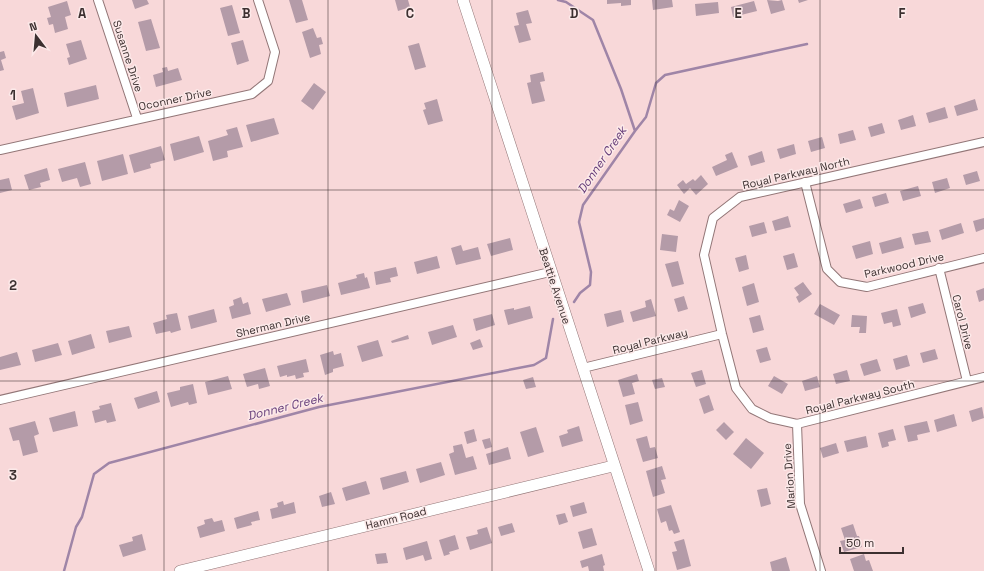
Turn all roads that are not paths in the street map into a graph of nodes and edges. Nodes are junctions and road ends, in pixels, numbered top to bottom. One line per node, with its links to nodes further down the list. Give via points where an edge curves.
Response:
1 (98, 0): 4 (street, Susanne Drive)
2 (258, 0): 4 (street, Oconner Drive, via 274,52 268,82 252,94)
3 (463, 0): 10 (street, Beattie Avenue)
4 (137, 118): 6 (street, Oconner Drive)
5 (984, 142): 7 (street, Royal Parkway North)
6 (0, 150)
7 (805, 182): 9 (street, Parkwood Drive, via 827,269 840,282 867,287); 11 (street, Royal Parkway North, via 740,197 713,218 704,256)
8 (984, 258): 9 (street, Parkwood Drive)
9 (939, 268): 14 (street, Carol Drive)
10 (550, 272): 12 (street, Beattie Avenue); 15 (street, Sherman Drive)
11 (722, 334): 12 (street, Royal Parkway); 16 (street, Royal Parkway South, via 736,388 752,409 770,418)
12 (583, 368): 17 (street, Beattie Avenue)
13 (984, 377): 14 (street, Royal Parkway South)
14 (967, 381): 16 (street, Royal Parkway South)
15 (0, 400)
16 (797, 424): 20 (street, Marion Drive, via 800,504)
17 (613, 466): 18 (street, Hamm Road); 19 (street, Beattie Avenue)
18 (180, 571)
19 (648, 571)
20 (821, 571)

